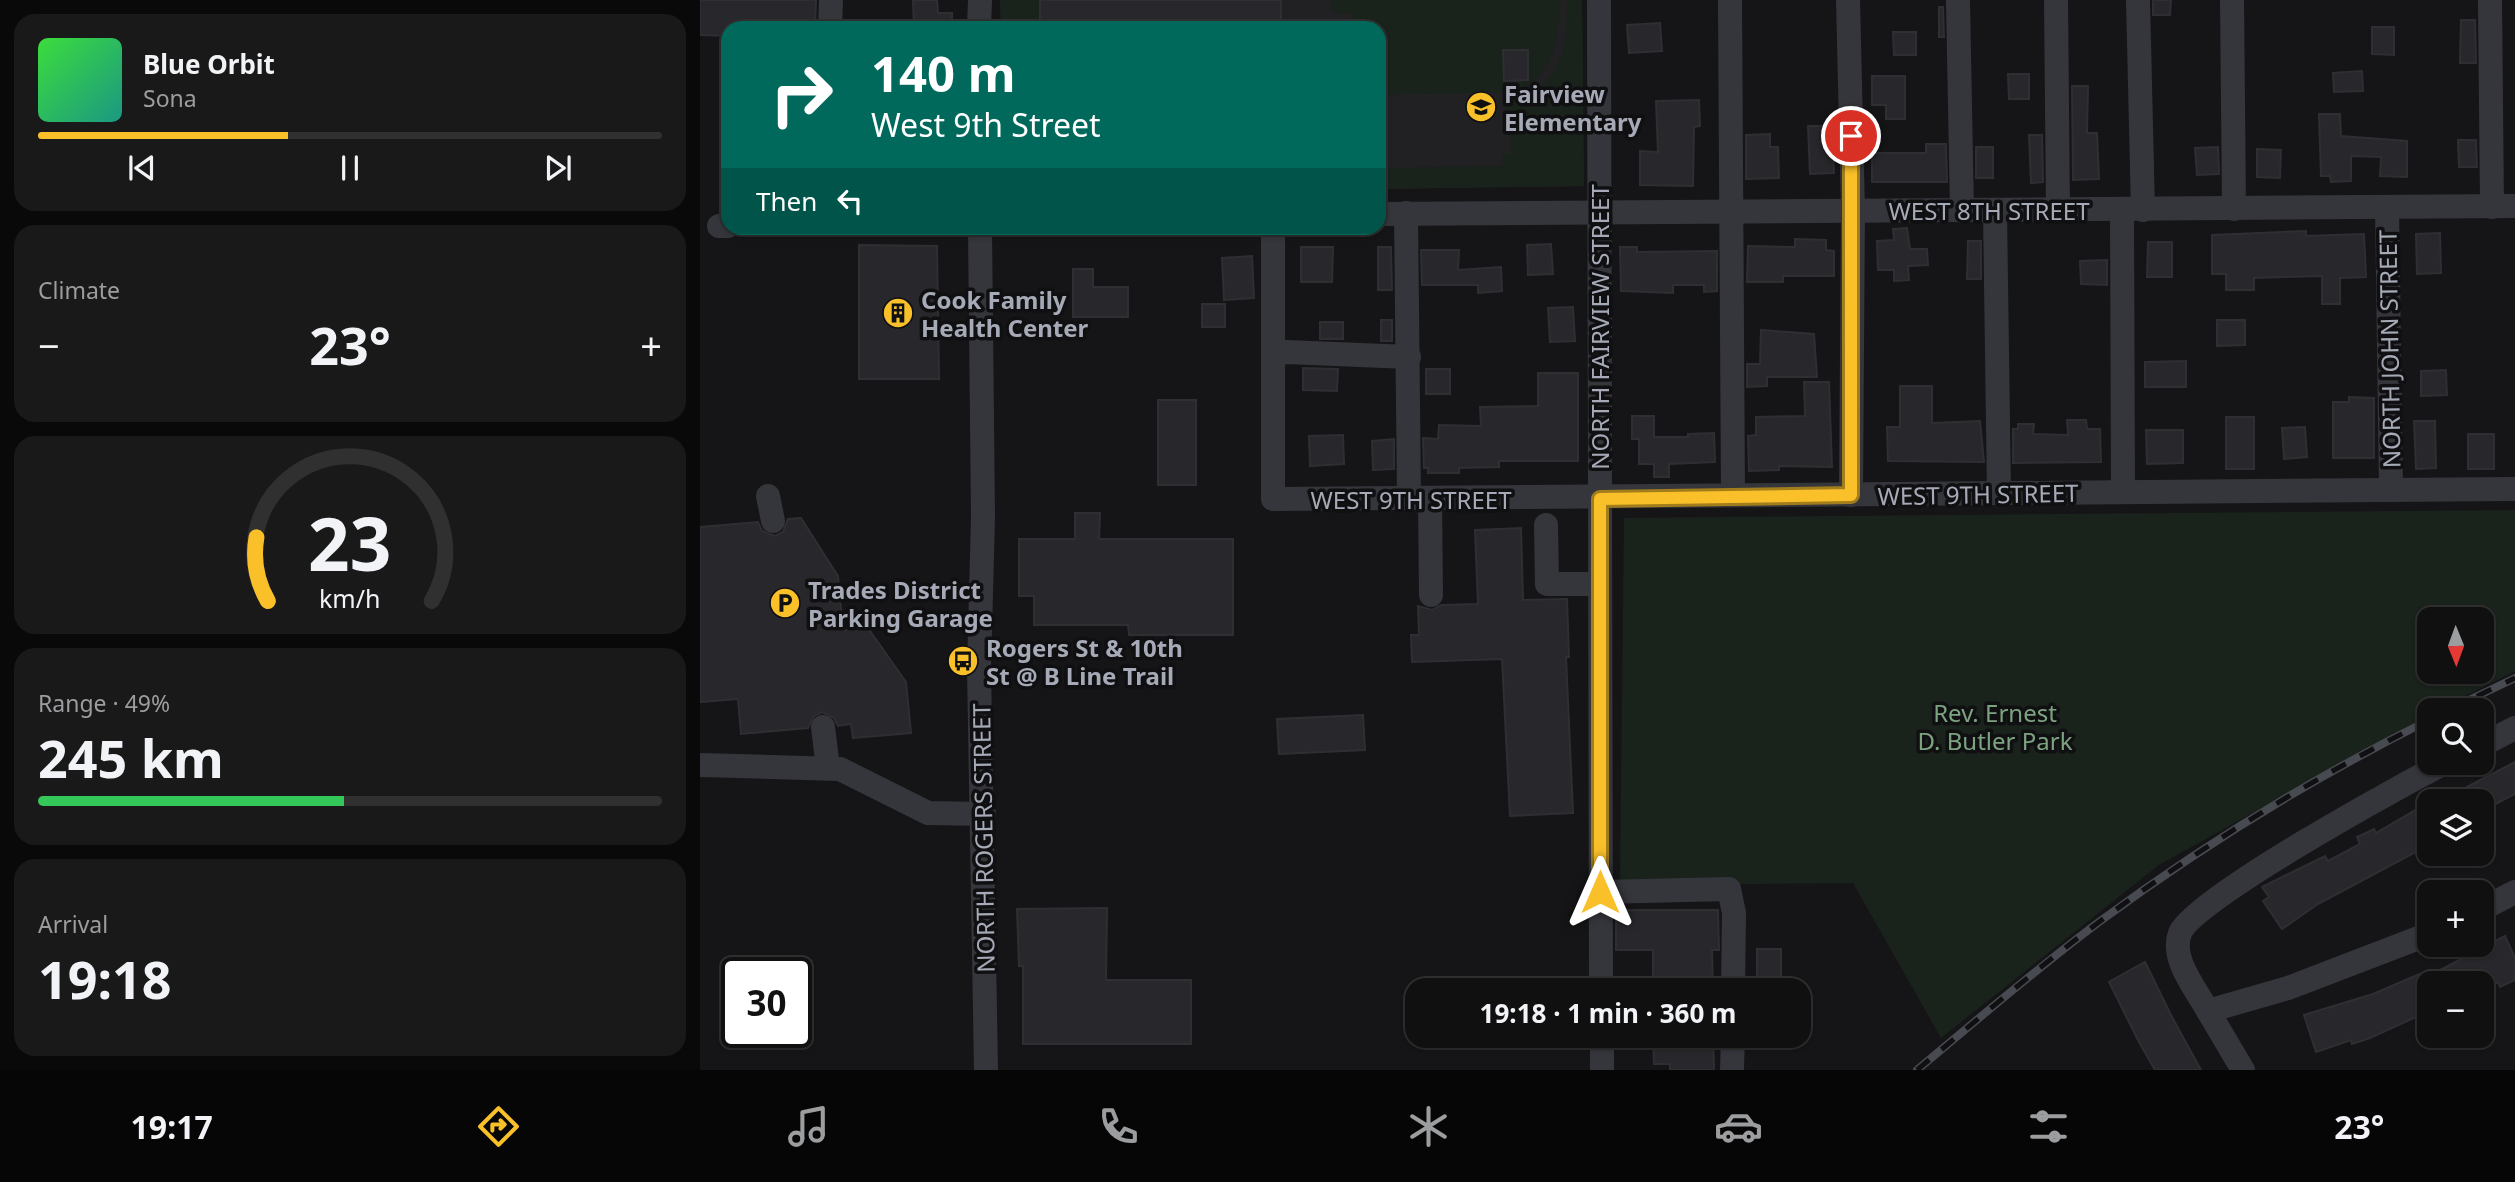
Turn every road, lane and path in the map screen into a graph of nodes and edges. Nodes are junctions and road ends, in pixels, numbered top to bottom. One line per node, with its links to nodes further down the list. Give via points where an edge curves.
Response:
1 (831, 0): 11 (street)
2 (980, 0): 12 (street)
3 (1599, 0): 22 (street, NORTH FAIRVIEW STREET)
4 (1730, 0): 18 (street)
5 (1848, 0): 16 (street)
6 (1958, 0): 19 (street)
7 (2056, 0): 21 (street)
8 (2138, 0): 17 (street)
9 (2232, 0): 15 (street)
10 (2490, 0): 13 (street)
11 (830, 21)
12 (979, 21)
13 (2504, 206): 14 (street, WEST 8TH STREET)
14 (2387, 208): 15 (street, WEST 8TH STREET); 30 (street, NORTH JOHN STREET)
15 (2234, 209): 17 (street, WEST 8TH STREET)
16 (1853, 210): 18 (street, WEST 8TH STREET); 19 (street, WEST 8TH STREET); 34 (street)
17 (2133, 210): 21 (street, WEST 8TH STREET); 31 (street)
18 (1734, 211): 22 (street, WEST 8TH STREET); 33 (street)
19 (1962, 211): 20 (street, WEST 8TH STREET)
20 (1995, 211): 21 (street, WEST 8TH STREET); 32 (street)
21 (2058, 211)
22 (1599, 212): 24 (street, WEST 8TH STREET); 37 (street, NORTH FAIRVIEW STREET)
23 (1386, 214): 24 (street, WEST 8TH STREET)
24 (1406, 214): 28 (street)
25 (980, 235): 48 (street, NORTH ROGERS STREET, via 983,517 979,669)
26 (1273, 235): 27 (street)
27 (1273, 355): 28 (street); 36 (street, WEST 9TH STREET, via 1273,499)
28 (1409, 357): 36 (street)
29 (2515, 489): 30 (street, WEST 9TH STREET)
30 (2391, 490): 31 (street, WEST 9TH STREET)
31 (2123, 492): 32 (street, WEST 9TH STREET)
32 (1999, 494): 34 (street, WEST 9TH STREET)
33 (1734, 495): 34 (street, WEST 9TH STREET); 37 (street, WEST 9TH STREET)
34 (1851, 495)
35 (768, 496): 38 (street)
36 (1419, 498): 37 (street, WEST 9TH STREET); 41 (street)
37 (1600, 499): 40 (street, NORTH FAIRVIEW STREET)
38 (773, 521)
39 (1546, 525): 40 (street, via 1547,584)
40 (1599, 584): 49 (street, NORTH FAIRVIEW STREET)
41 (1431, 595)
42 (823, 727): 46 (street)
43 (2515, 728): 44 (street)
44 (2494, 739)
45 (700, 765): 46 (street)
46 (828, 768): 48 (street, via 852,774 928,813)
47 (2421, 775): 55 (street, via 2252,874 2189,919 2180,933 2179,959)
48 (984, 814): 58 (street, NORTH ROGERS STREET)
49 (1600, 892): 53 (street, NORTH FAIRVIEW STREET); 54 (street, via 1729,889 1734,914)
50 (2515, 892): 51 (street)
51 (2494, 903)
52 (2417, 939): 55 (street, via 2288,988)
53 (1601, 978)
54 (1733, 978)
55 (2208, 1011): 61 (street)
56 (1602, 1048): 59 (street)
57 (1733, 1048): 60 (street)
58 (986, 1070)
59 (1602, 1070)
60 (1732, 1070)
61 (2243, 1070)

